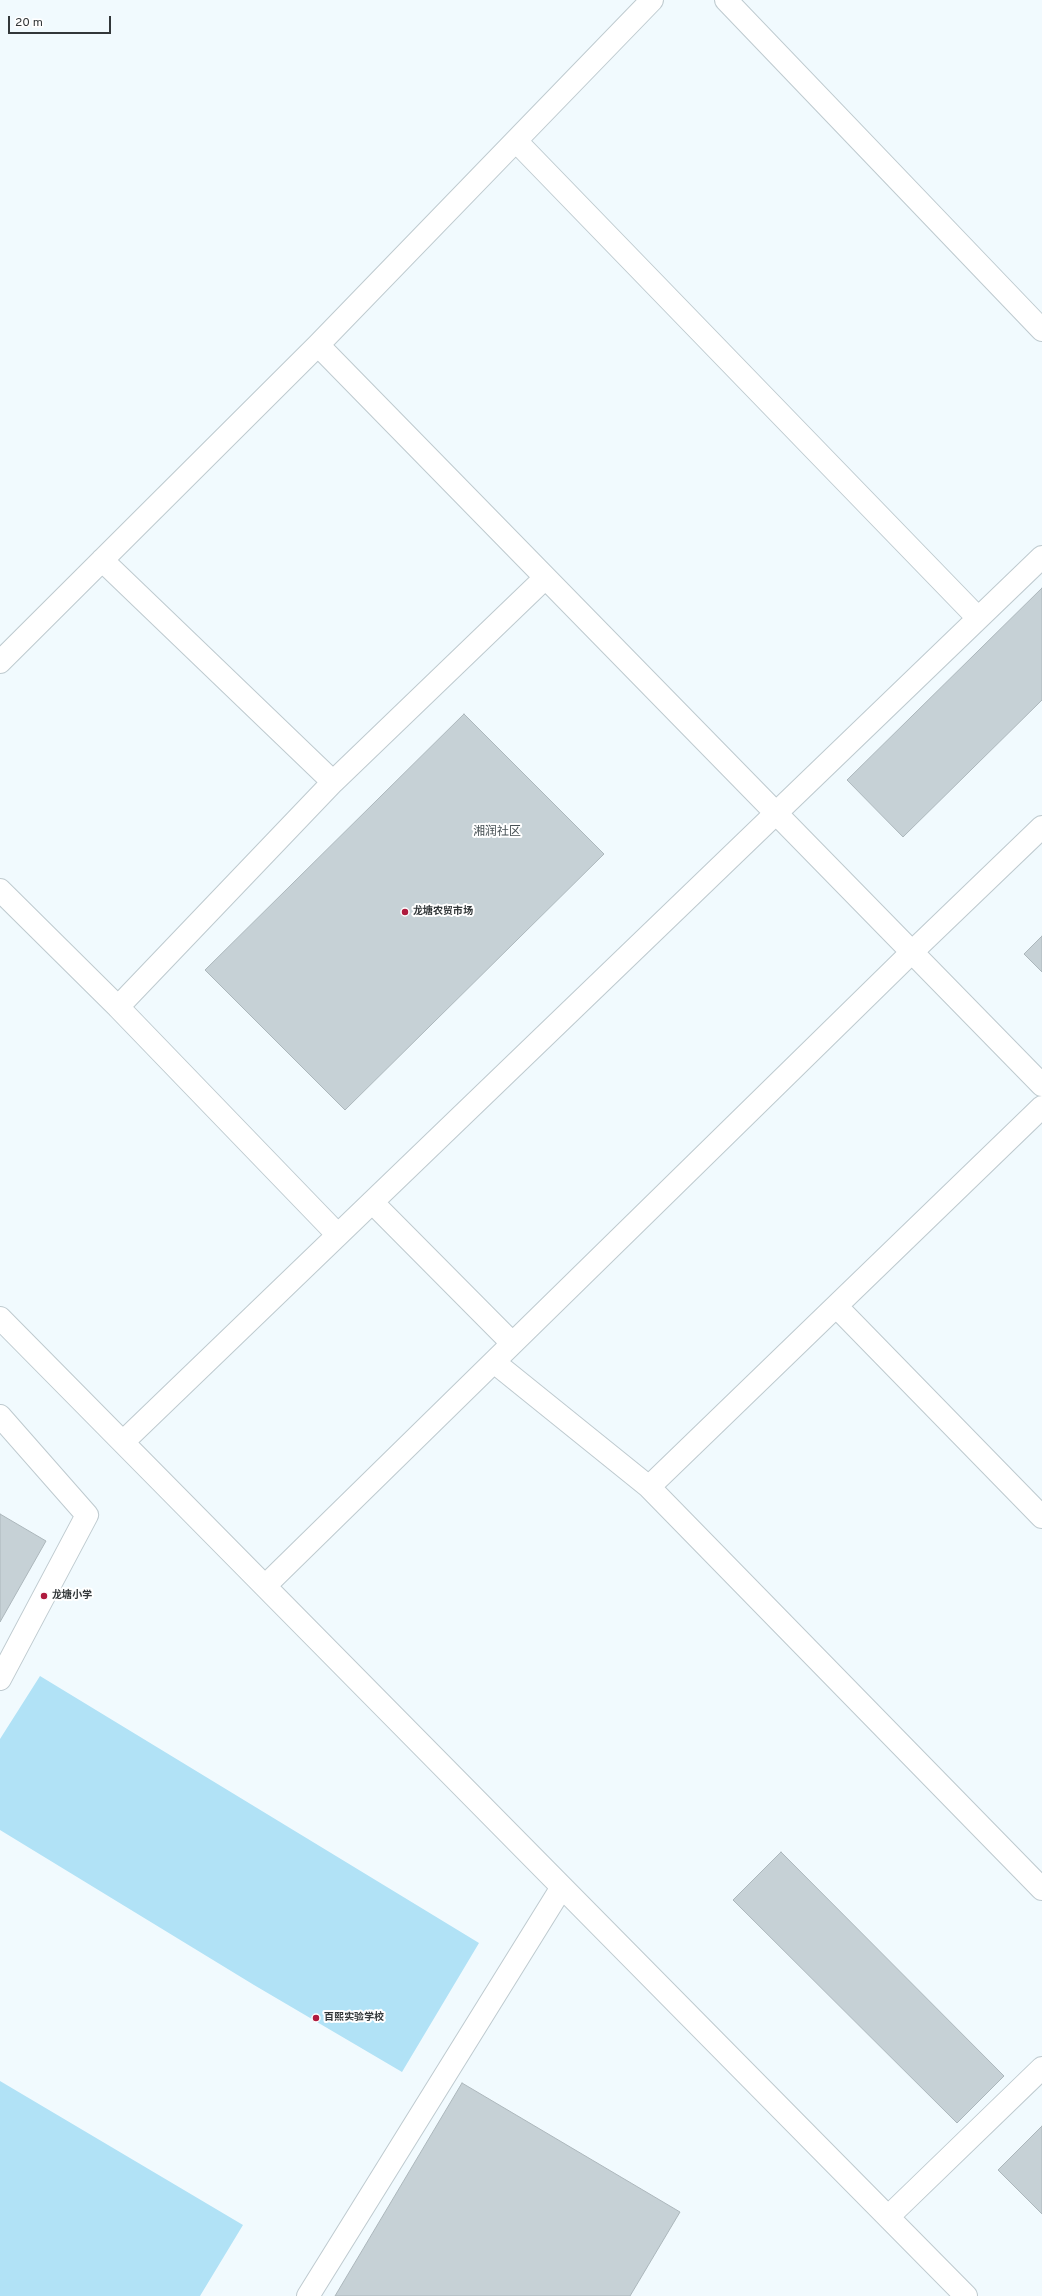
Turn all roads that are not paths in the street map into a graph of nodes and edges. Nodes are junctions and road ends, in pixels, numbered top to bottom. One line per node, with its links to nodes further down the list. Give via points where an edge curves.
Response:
1 (652, 0): 3 (street)
2 (726, 0): 4 (street)
3 (516, 141): 5 (street); 9 (street)
4 (1042, 330)
5 (318, 345): 7 (street); 8 (street)
6 (1042, 557): 9 (street)
7 (102, 560): 10 (street); 11 (street)
8 (545, 578): 11 (street); 12 (street)
9 (978, 618): 12 (street)
10 (0, 662)
11 (333, 782): 16 (street)
12 (776, 813): 15 (street); 19 (street)
13 (1042, 827): 15 (street)
14 (0, 890): 16 (street)
15 (912, 952): 17 (street); 23 (street)
16 (118, 1007): 20 (street)
17 (1042, 1085)
18 (1042, 1107): 21 (street)
19 (372, 1202): 20 (street); 23 (street)
20 (338, 1235): 26 (street)
21 (836, 1306): 27 (street); 28 (street)
22 (0, 1318): 26 (street)
23 (512, 1343): 24 (street)
24 (494, 1362): 27 (street); 29 (street)
25 (0, 1416): 30 (street, via 87,1515)
26 (123, 1442): 29 (street)
27 (649, 1487): 32 (street)
28 (1042, 1517)
29 (265, 1586): 31 (street)
30 (0, 1679)
31 (562, 1887): 34 (street); 35 (street)
32 (1042, 1889)
33 (1042, 2068): 34 (street)
34 (888, 2217): 36 (street)
35 (308, 2296)
36 (966, 2296)

